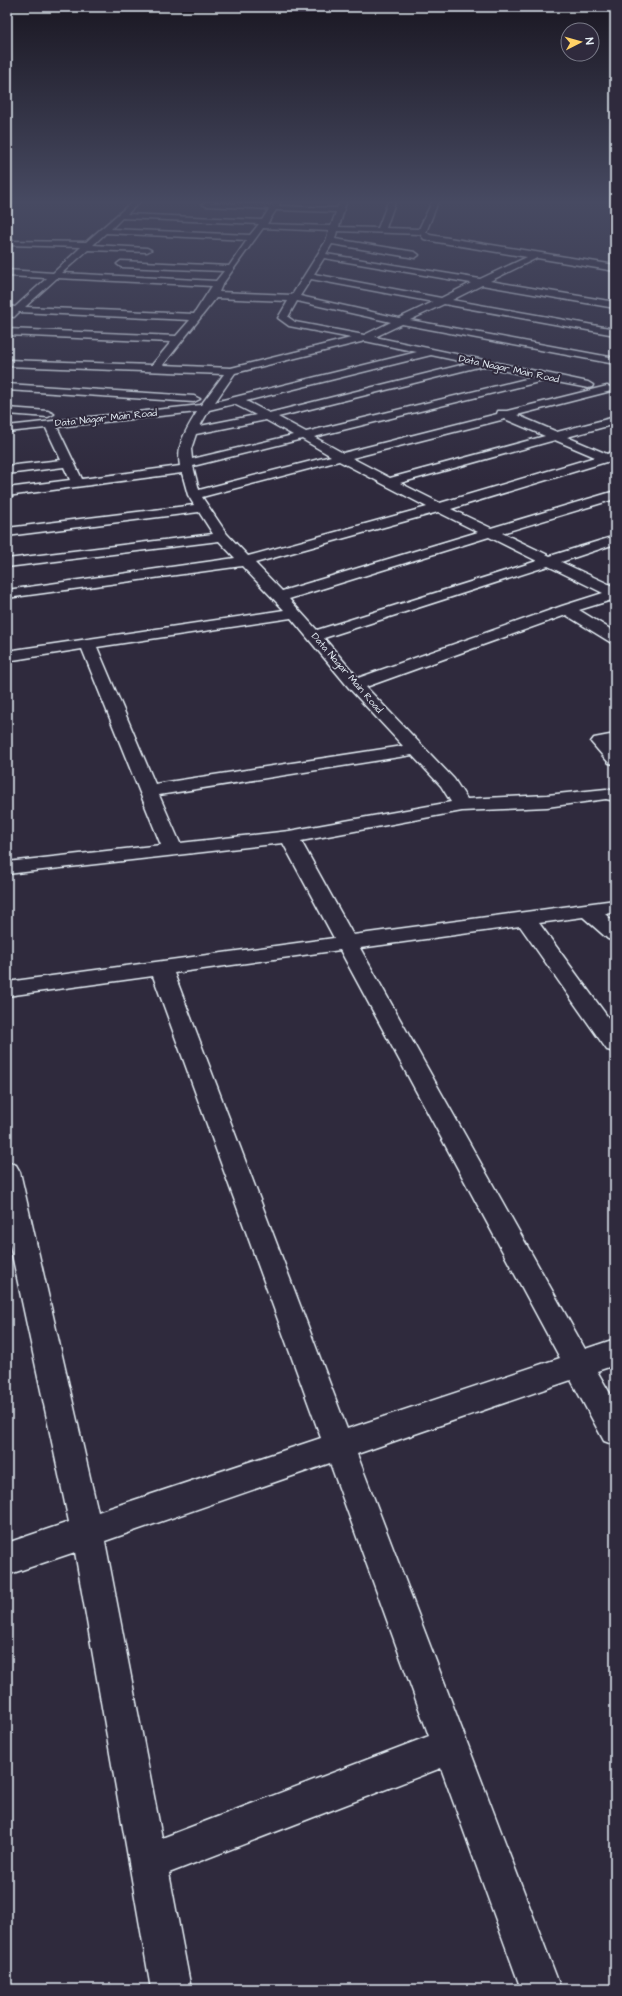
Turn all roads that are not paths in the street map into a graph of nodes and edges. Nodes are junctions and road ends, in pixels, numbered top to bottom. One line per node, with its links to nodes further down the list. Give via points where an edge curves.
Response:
1 (30, 295): 13 (street)
2 (213, 295): 14 (street)
3 (217, 295): 9 (street)
4 (297, 295): 9 (street, Data Nagar Main Road)
5 (416, 295): 10 (street)
6 (454, 295): 10 (street, Data Nagar Main Road)
7 (513, 295): 12 (street)
8 (560, 295): 11 (street)
9 (295, 298): 16 (street); 19 (street, Data Nagar Main Road, via 284,315 287,321)
10 (444, 300): 12 (street); 16 (street, Data Nagar Main Road)
11 (615, 305)
12 (487, 308): 18 (street)
13 (12, 309): 14 (street); 15 (street)
14 (197, 317): 20 (street)
15 (7, 318)
16 (400, 321): 19 (street, Data Nagar Main Road); 24 (street)
17 (7, 332): 20 (street)
18 (615, 332)
19 (365, 338): 21 (street, Data Nagar Main Road); 22 (street, Data Nagar Main Road)
20 (178, 339): 28 (street)
21 (306, 352): 23 (street); 29 (street, Data Nagar Main Road)
22 (430, 352): 26 (street, Data Nagar Main Road); 30 (street, Data Nagar Main Road)
23 (320, 359)
24 (615, 361)
25 (7, 362): 28 (street)
26 (483, 363): 31 (street, Data Nagar Main Road); 32 (street)
27 (335, 366): 30 (street)
28 (155, 368): 29 (street)
29 (230, 371): 43 (street, Data Nagar Main Road)
30 (349, 372): 37 (street); 41 (street, Data Nagar Main Road)
31 (548, 377): 35 (street, Data Nagar Main Road); 40 (street)
32 (422, 378): 34 (street); 37 (street)
33 (599, 378): 35 (street)
34 (437, 384)
35 (588, 385): 39 (street, Data Nagar Main Road)
36 (7, 387): 43 (street)
37 (382, 388): 47 (street)
38 (452, 390): 40 (street)
39 (611, 390): 46 (street)
40 (466, 397): 42 (street); 53 (street)
41 (235, 400): 43 (street, Data Nagar Main Road); 47 (street)
42 (480, 403)
43 (208, 404): 48 (street, Data Nagar Main Road); 52 (street, Data Nagar Main Road)
44 (493, 409): 46 (street)
45 (7, 411): 48 (street)
46 (507, 415): 54 (street); 55 (street)
47 (266, 416): 52 (street); 53 (street)
48 (101, 419): 50 (street, Data Nagar Main Road)
49 (615, 420): 54 (street)
50 (50, 424): 51 (street, Data Nagar Main Road); 57 (street)
51 (7, 429)
52 (190, 431): 58 (street, Data Nagar Main Road, via 185,449)
53 (305, 436): 55 (street); 58 (street)
54 (554, 436): 56 (street); 60 (street)
55 (342, 458): 60 (street); 63 (street)
56 (612, 458): 66 (street)
57 (69, 463): 59 (street); 61 (street)
58 (186, 467): 61 (street); 63 (street, Data Nagar Main Road)
59 (7, 470)
60 (388, 482): 66 (street)
61 (78, 483): 62 (street)
62 (7, 492)
63 (194, 495): 65 (street, Data Nagar Main Road)
64 (615, 495): 68 (street)
65 (202, 508): 67 (street); 69 (street, Data Nagar Main Road)
66 (439, 508): 68 (street); 71 (street)
67 (7, 532)
68 (489, 534): 72 (street); 76 (street)
69 (222, 537): 71 (street, Data Nagar Main Road); 73 (street)
70 (615, 540): 72 (street)
71 (245, 561): 75 (street); 76 (street, Data Nagar Main Road)
72 (550, 562): 74 (street); 79 (street)
73 (7, 563)
74 (615, 593): 77 (street)
75 (7, 594)
76 (279, 597): 78 (street, Data Nagar Main Road)
77 (567, 608): 80 (street); 83 (street)
78 (295, 613): 79 (street, Data Nagar Main Road); 81 (street)
79 (315, 636): 83 (street, Data Nagar Main Road)
80 (615, 639)
81 (88, 644): 82 (street); 87 (street)
82 (7, 656)
83 (355, 685): 85 (street, Data Nagar Main Road)
84 (615, 739): 86 (street, via 600,742)
85 (415, 749): 87 (street); 89 (street, Data Nagar Main Road, via 448,783)
86 (615, 759)
87 (148, 790): 91 (street)
88 (615, 796): 89 (street, via 606,794 547,801)
89 (462, 805): 90 (street)
90 (290, 837): 91 (street); 97 (street)
91 (172, 850): 92 (street)
92 (7, 868)
93 (615, 906): 94 (street)
94 (588, 910): 95 (street); 96 (street)
95 (525, 918): 97 (street); 100 (street)
96 (615, 934)
97 (347, 943): 98 (street); 103 (street)
98 (161, 968): 99 (street); 105 (street)
99 (7, 989)
100 (615, 1044)
101 (7, 1172): 106 (street)
102 (615, 1352): 103 (street)
103 (579, 1365): 104 (street); 105 (street)
104 (615, 1431)
105 (337, 1446): 106 (street); 108 (street)
106 (87, 1532): 107 (street); 109 (street)
107 (7, 1559)
108 (450, 1746): 109 (street); 111 (street)
109 (148, 1862): 110 (street)
110 (171, 1989)
111 (540, 1989)

